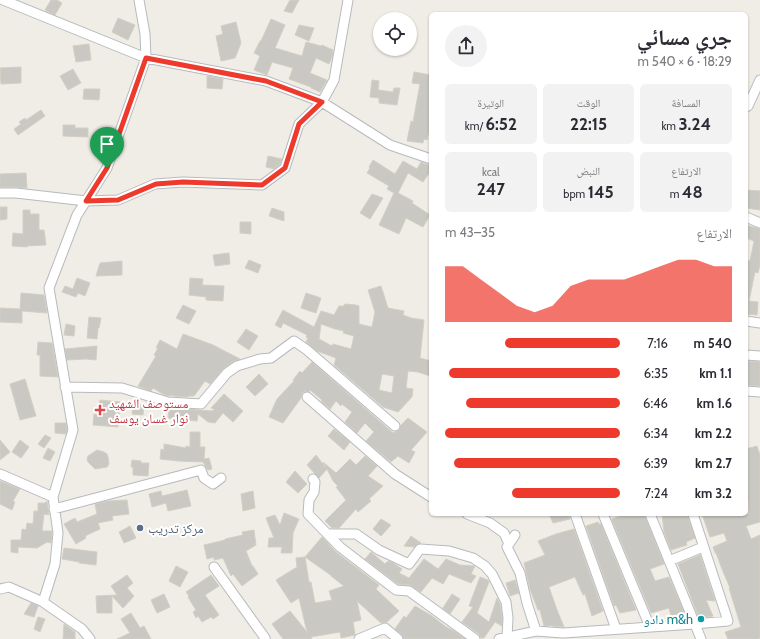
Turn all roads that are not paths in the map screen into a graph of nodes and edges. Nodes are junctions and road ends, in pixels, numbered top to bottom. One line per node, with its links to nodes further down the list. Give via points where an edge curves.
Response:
1 (3, 0): 4 (street)
2 (139, 0): 4 (street)
3 (348, 0): 6 (street, via 334,80)
4 (146, 58): 6 (street, via 266,81); 10 (street, via 107,168)
5 (760, 80): 7 (street)
6 (322, 102): 8 (street, via 390,145); 10 (street, via 299,124 285,168 262,185 183,182 156,184 118,200)
7 (748, 106)
8 (429, 158)
9 (0, 193): 10 (street)
10 (86, 201): 17 (street, via 77,215 49,288)
11 (748, 219): 12 (street)
12 (760, 223)
13 (748, 321): 14 (street)
14 (760, 323)
15 (748, 355): 16 (street)
16 (760, 356)
17 (65, 387): 21 (street, via 122,388 168,402 201,404 236,366 271,358 294,341); 26 (street, via 73,430)
18 (748, 391): 19 (street)
19 (760, 392)
20 (307, 397): 25 (street, via 395,474)
21 (395, 426)
22 (0, 474): 26 (street)
23 (221, 478): 27 (street, via 213,484 204,478 201,470)
24 (312, 479): 33 (street, via 315,482 314,492 309,500 308,514)
25 (429, 496)
26 (53, 497): 27 (street)
27 (54, 509): 40 (street, via 58,533 55,564)
28 (472, 516): 35 (street, via 490,523 504,533)
29 (576, 516): 43 (street)
30 (605, 516): 42 (street)
31 (651, 516): 37 (street)
32 (694, 516): 36 (street)
33 (328, 534): 46 (street, via 356,534 379,550 409,564 420,549 449,551 473,558 492,574 506,602 508,618); 51 (street, via 340,547 396,590 410,591)
34 (515, 535): 35 (street)
35 (509, 544): 44 (street, via 507,547 520,573)
36 (703, 547): 37 (street); 41 (street, via 728,620)
37 (669, 561): 41 (street)
38 (214, 567): 48 (street)
39 (0, 589): 40 (street, via 9,586)
40 (43, 602): 47 (street, via 82,629)
41 (695, 624): 42 (street); 52 (street)
42 (650, 627): 43 (street)
43 (616, 629): 45 (street)
44 (536, 631): 45 (street); 46 (street)
45 (564, 636)
46 (503, 638)
47 (90, 639)
48 (265, 639)
49 (359, 639): 50 (street, via 385,628)
50 (398, 639)
51 (475, 639)
52 (701, 639)

